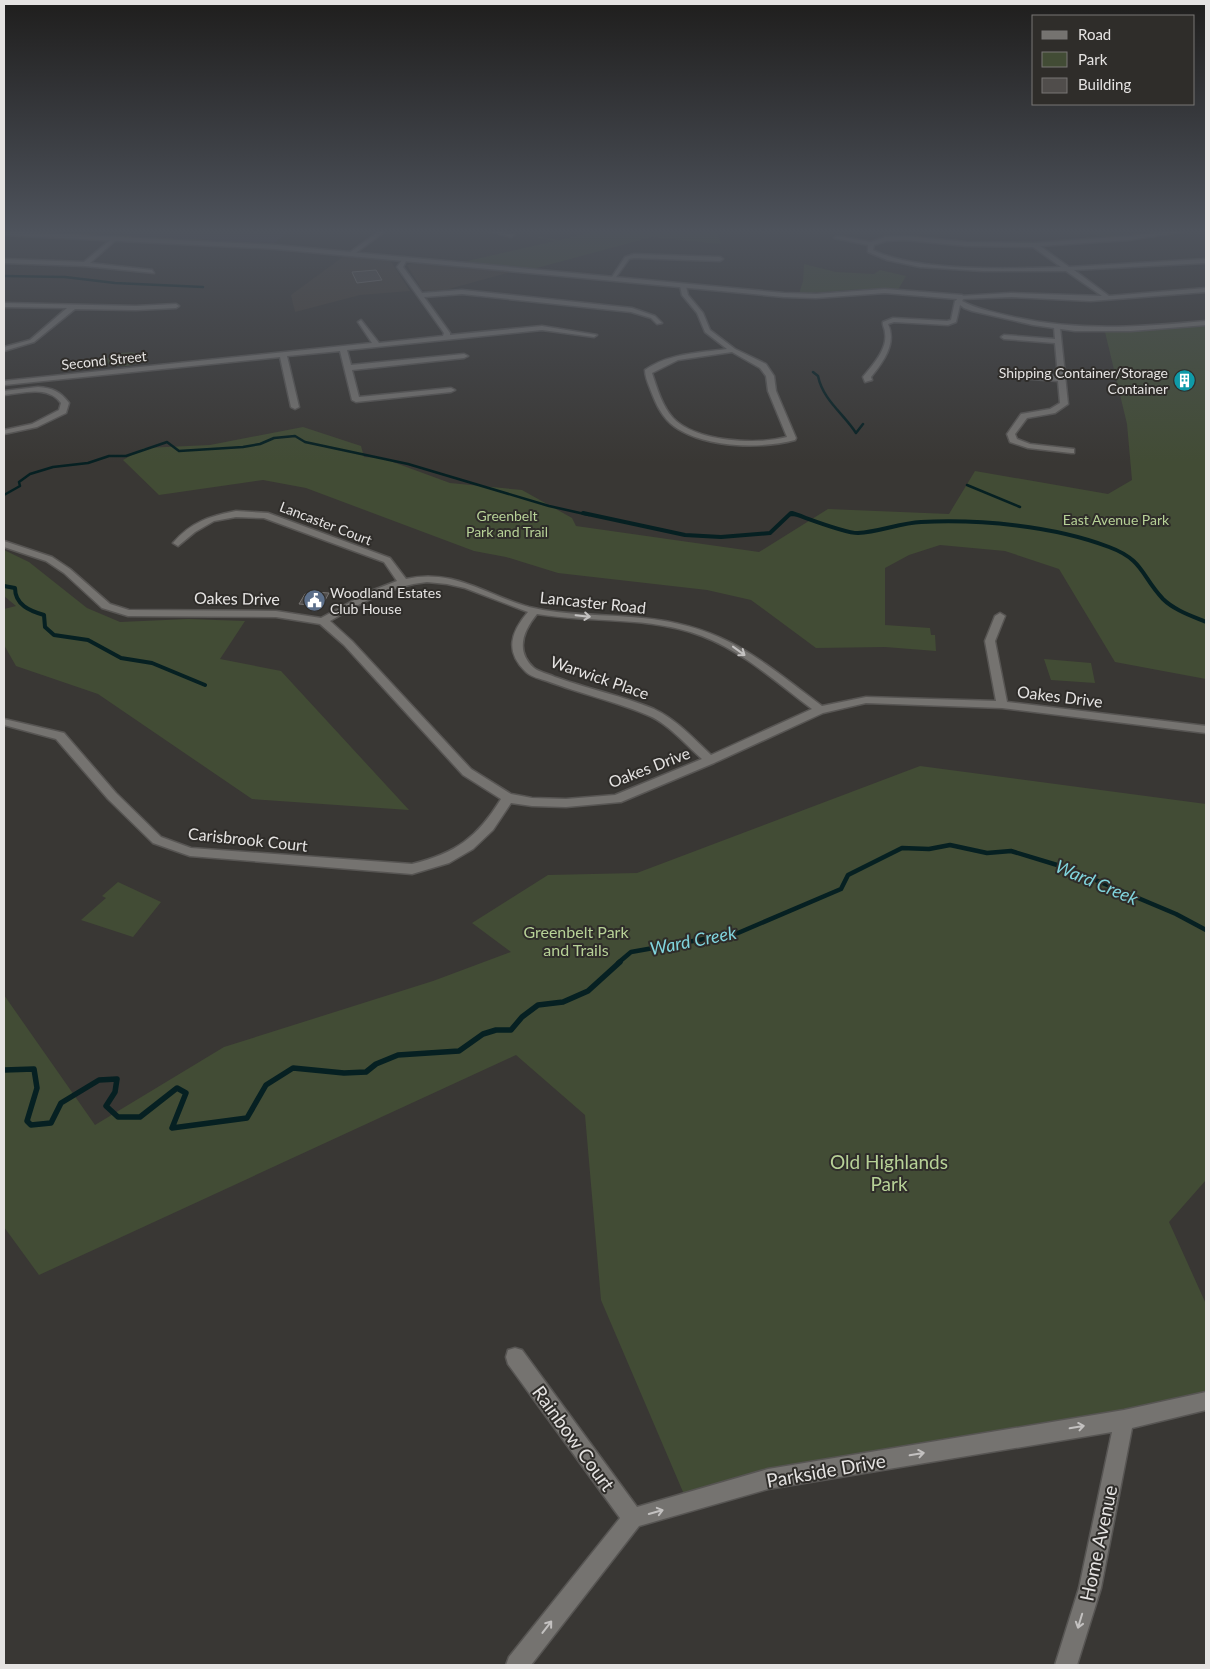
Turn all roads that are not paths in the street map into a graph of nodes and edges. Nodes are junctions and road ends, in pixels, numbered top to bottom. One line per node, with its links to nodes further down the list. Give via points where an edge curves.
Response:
1 (69, 307): 2 (street)
2 (73, 307): 3 (street); 18 (street, via 32,341)
3 (168, 307)
4 (428, 307): 14 (street)
5 (603, 307): 10 (street, via 632,310 653,317)
6 (695, 307): 20 (street, via 707,331)
7 (957, 307): 27 (street, via 954,321 948,324 893,320 884,323 889,333 886,346)
8 (968, 307): 12 (street)
9 (361, 322): 17 (street)
10 (659, 324)
11 (1206, 324): 12 (street, via 1121,330)
12 (1057, 327): 16 (street)
13 (594, 335): 14 (street, Second Street, via 542,328 498,336)
14 (446, 336): 17 (street, Second Street); 22 (street, via 466,358)
15 (1004, 337): 16 (street)
16 (1059, 341): 26 (street)
17 (377, 346): 19 (street, Second Street)
18 (4, 349)
19 (343, 349): 21 (street, Second Street); 22 (street)
20 (733, 350): 20 (street, via 655,365 648,372 659,404 672,421 686,430 720,440 782,442 792,438 772,391 770,376 762,366)
21 (283, 355): 24 (street, Second Street); 32 (street)
22 (348, 368): 30 (street, via 356,400)
23 (1006, 375): 26 (street)
24 (46, 378): 25 (street, Second Street); 29 (street)
25 (37, 379): 28 (street, Second Street); 29 (street)
26 (1063, 379): 34 (street, via 1064,404 1052,411 1024,416 1011,434 1013,440 1028,446)
27 (868, 380)
28 (4, 383)
29 (38, 390): 31 (street); 33 (street, via 54,391 61,396 65,403 63,411 48,421)
30 (450, 390)
31 (4, 393)
32 (295, 407)
33 (4, 432)
34 (1071, 451)
35 (178, 543): 37 (street, Lancaster Court, via 211,519 236,514 265,515 386,560)
36 (4, 544): 40 (street, Oakes Drive, via 49,559 106,606 128,613 276,614)
37 (402, 581): 38 (street, Lancaster Road, via 438,580 466,586); 40 (street, Lancaster Road, via 372,593)
38 (534, 611): 42 (street, Lancaster Road, one-way to 42, via 664,624 703,632 733,646); 45 (street, Warwick Place, via 523,624 516,644 518,655 531,671 652,712)
39 (1000, 616): 41 (street, via 990,641)
40 (323, 621): 46 (street, Oakes Drive, via 348,643 467,772)
41 (1002, 705): 42 (street, Oakes Drive, via 866,700); 44 (street, Oakes Drive)
42 (820, 710): 45 (street, Oakes Drive)
43 (4, 722): 46 (street, Carisbrook Court, via 60,736 112,796 157,840 190,852 412,869 444,862 470,846 491,827)
44 (1206, 730)
45 (710, 760): 46 (street, Oakes Drive, via 618,799 566,803)
46 (508, 798)
47 (514, 1357): 50 (street, Rainbow Court)
48 (1206, 1401): 49 (street, Parkside Drive)
49 (1124, 1420): 50 (street, Parkside Drive, one-way to 49, via 768,1479); 52 (street, Home Avenue, one-way to 52, via 1090,1588)
50 (633, 1518): 51 (street, one-way to 50)
51 (517, 1665)
52 (1066, 1665)

